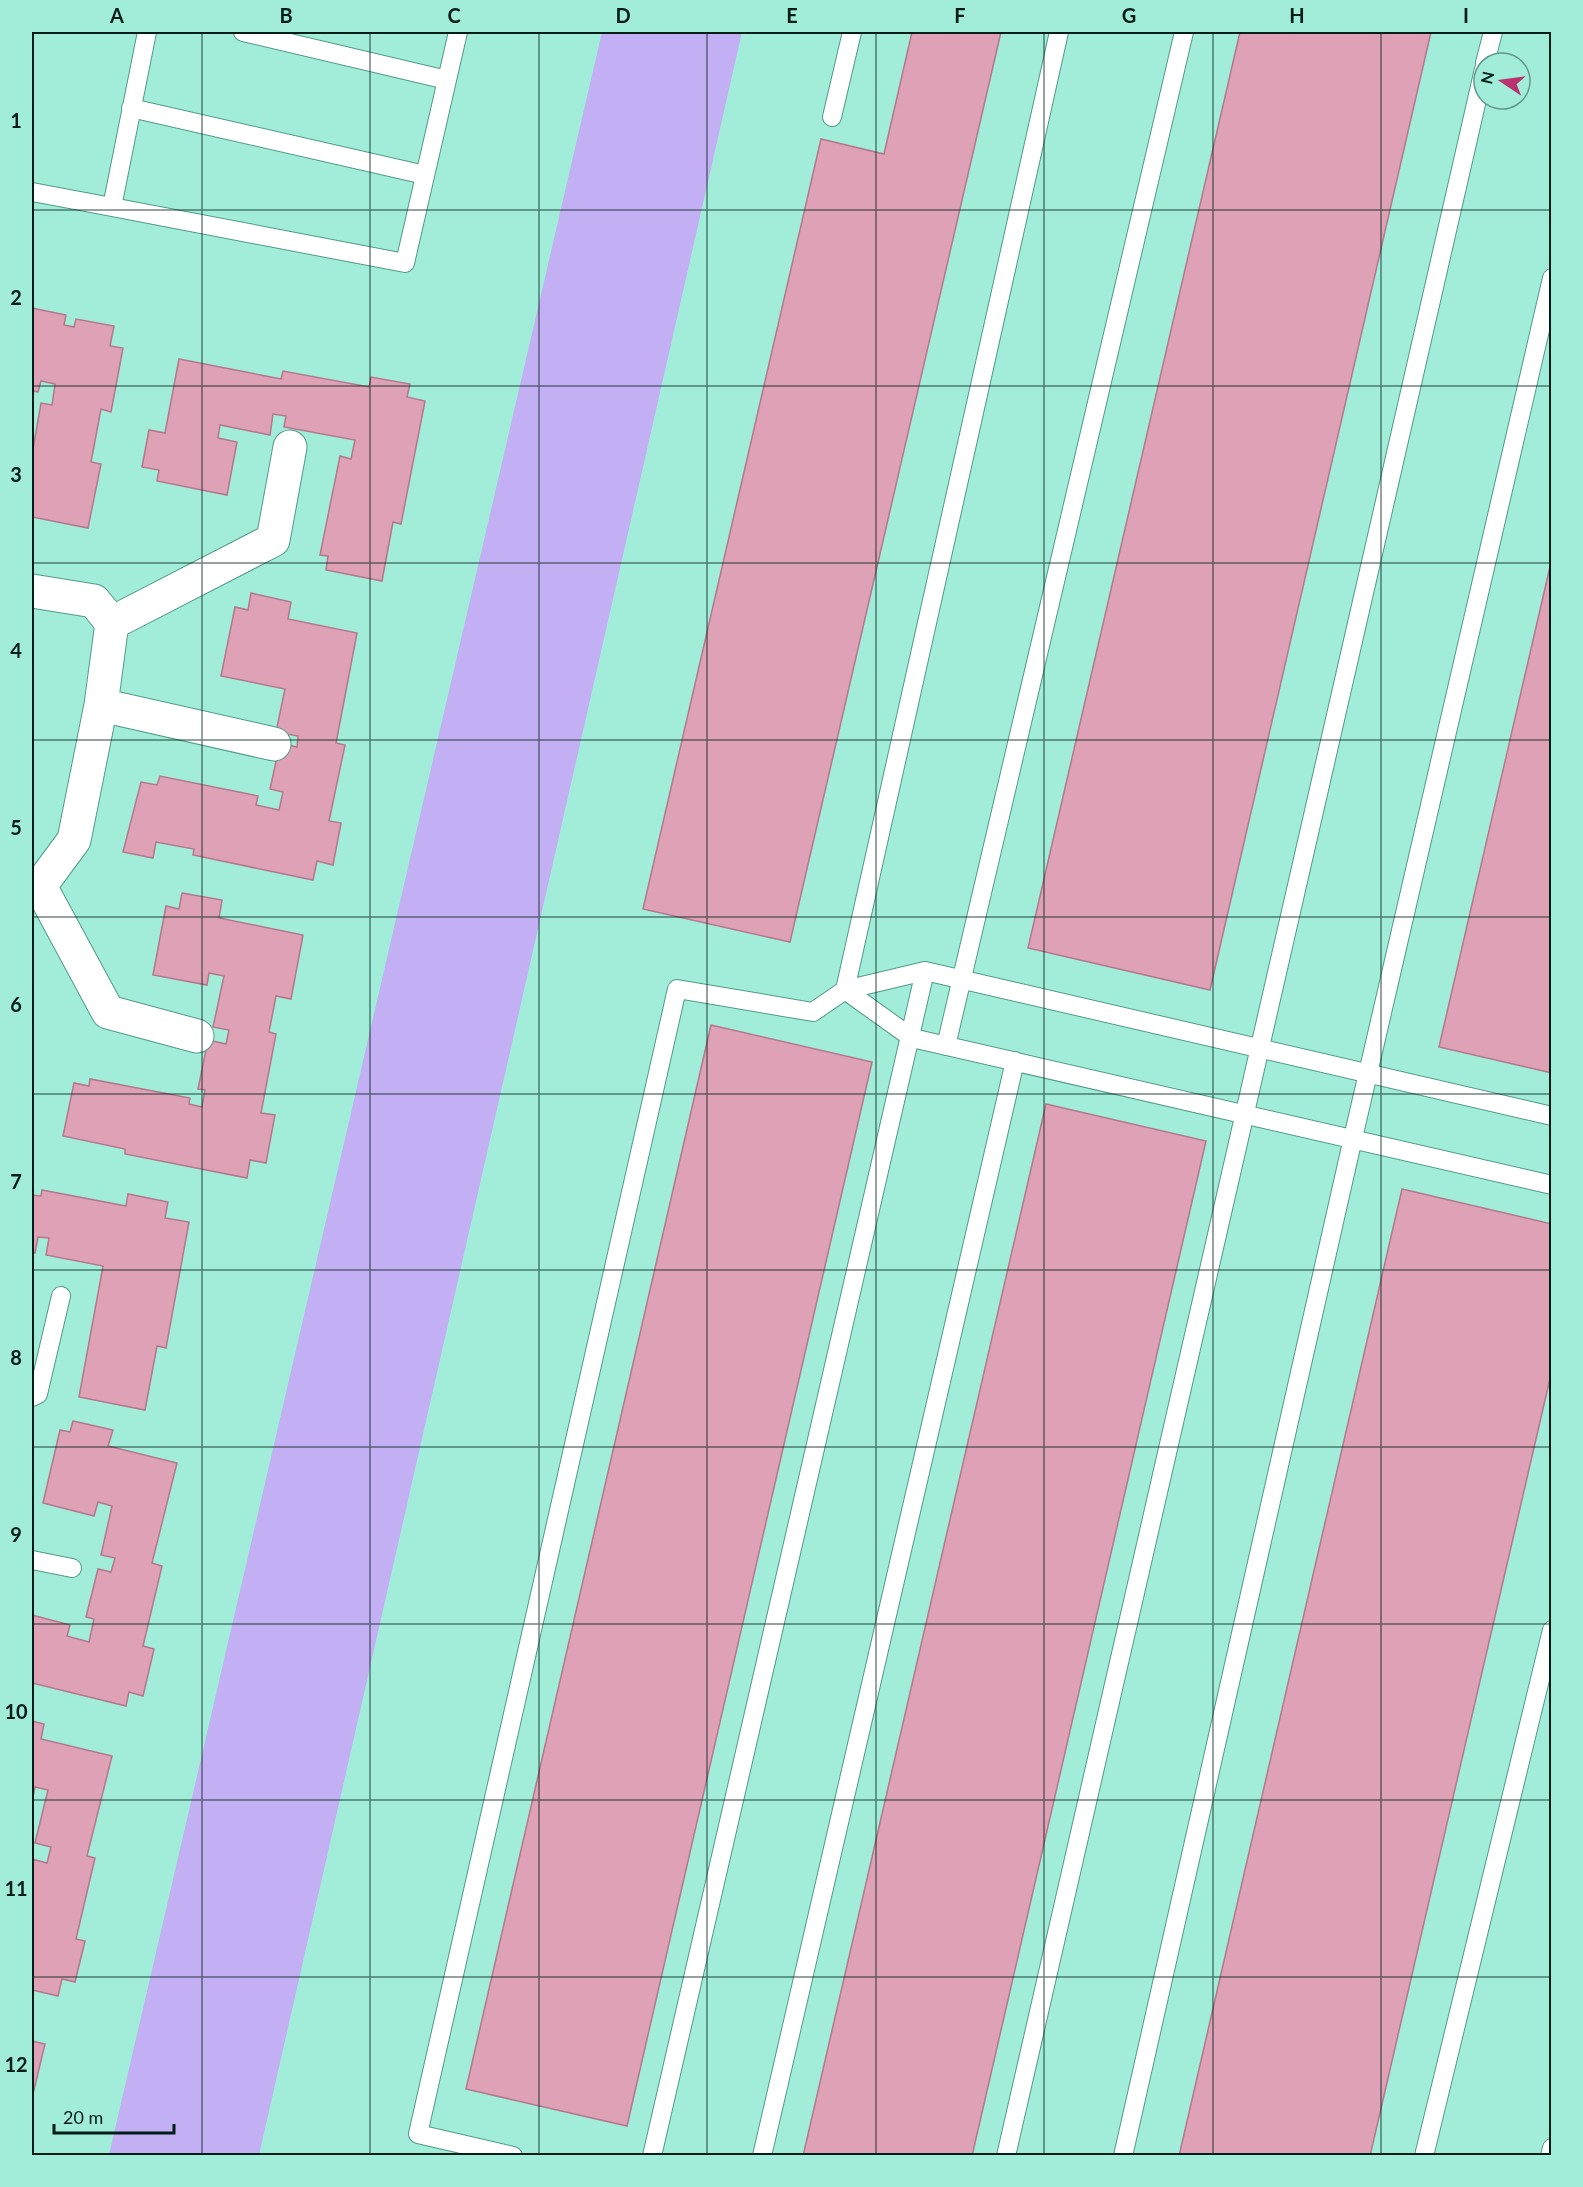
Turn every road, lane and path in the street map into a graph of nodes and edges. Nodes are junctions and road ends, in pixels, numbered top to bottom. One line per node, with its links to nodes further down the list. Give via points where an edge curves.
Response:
1 (147, 32): 10 (lane)
2 (243, 32): 9 (lane)
3 (458, 32): 9 (lane)
4 (852, 32): 12 (lane)
5 (1059, 32): 25 (lane)
6 (1184, 32): 24 (lane)
7 (1493, 32): 8 (lane)
8 (1488, 51)
9 (447, 80): 13 (lane)
10 (131, 108): 13 (lane); 15 (lane)
11 (1474, 111): 29 (lane)
12 (832, 117)
13 (425, 176): 15 (lane, via 405,263)
14 (32, 192): 15 (lane)
15 (112, 207)
16 (1551, 278): 31 (lane)
17 (290, 447): 19 (street, via 273,540)
18 (32, 591): 19 (street, via 94,601)
19 (112, 623): 20 (street)
20 (101, 705): 21 (street); 22 (street, via 74,840)
21 (274, 744)
22 (36, 886): 26 (street, via 108,1012)
23 (926, 971): 24 (lane); 25 (lane); 27 (lane)
24 (960, 977): 28 (lane); 29 (lane)
25 (845, 990): 27 (lane); 42 (lane, via 813,1012 677,988 418,2134)
26 (197, 1036)
27 (912, 1038): 28 (lane); 43 (lane)
28 (946, 1046): 30 (lane)
29 (1259, 1048): 31 (lane); 32 (lane)
30 (1015, 1062): 32 (lane); 44 (lane)
31 (1370, 1074): 33 (lane); 34 (lane)
32 (1245, 1113): 34 (lane); 45 (lane)
33 (1551, 1116)
34 (1353, 1138): 35 (lane); 46 (lane)
35 (1551, 1185)
36 (61, 1296): 37 (lane, via 38,1394)
37 (32, 1397)
38 (32, 1560): 39 (lane)
39 (72, 1568)
40 (1551, 1630): 47 (lane)
41 (1551, 2148): 48 (lane)
42 (513, 2156)
43 (652, 2156)
44 (762, 2156)
45 (1006, 2156)
46 (1123, 2156)
47 (1424, 2156)
48 (1550, 2156)

